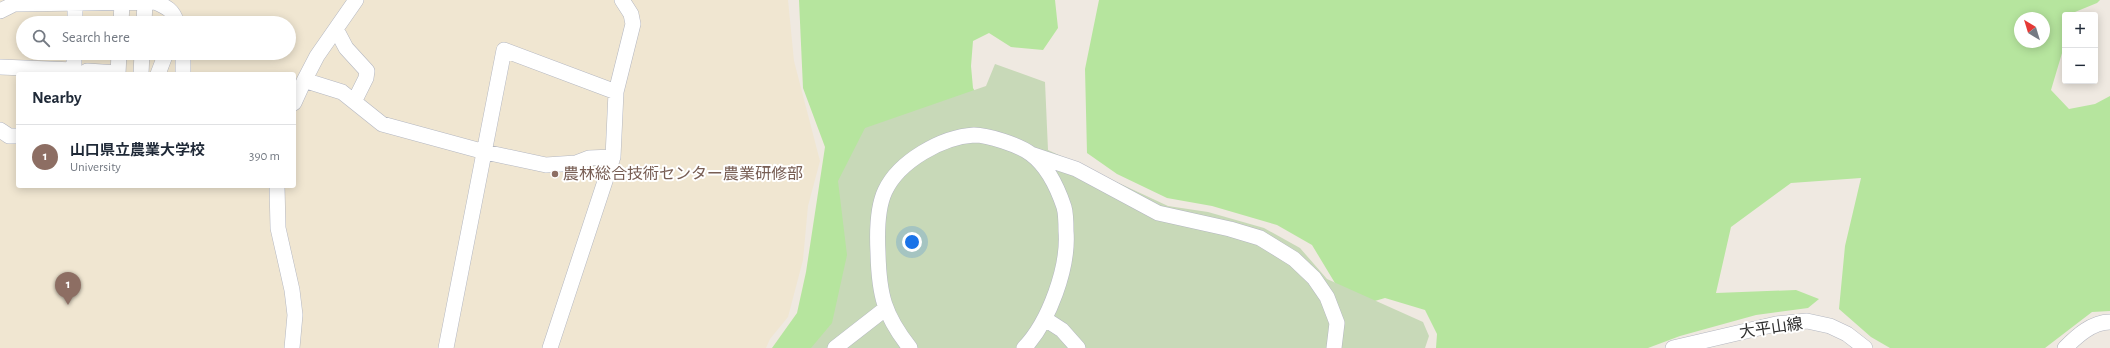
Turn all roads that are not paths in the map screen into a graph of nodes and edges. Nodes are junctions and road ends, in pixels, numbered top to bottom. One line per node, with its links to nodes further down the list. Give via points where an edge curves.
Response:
1 (356, 0): 11 (street)
2 (622, 0): 24 (street, via 631,14 633,24)
3 (145, 2): 5 (street); 9 (street); 10 (street, via 155,2 168,7)
4 (76, 3): 5 (street); 6 (street, via 14,4); 7 (street)
5 (122, 3): 8 (street)
6 (0, 11)
7 (75, 16)
8 (121, 16)
9 (144, 16)
10 (174, 16)
11 (336, 29): 23 (street, via 317,56); 26 (street, via 346,48 367,71)
12 (75, 60): 18 (street)
13 (119, 60): 19 (street)
14 (142, 60): 20 (street)
15 (163, 60): 21 (street)
16 (183, 60): 22 (street)
17 (0, 67): 18 (street)
18 (78, 72)
19 (118, 72)
20 (141, 72)
21 (159, 72)
22 (183, 72)
23 (304, 82): 25 (street); 26 (street, via 342,92)
24 (616, 92): 29 (street, via 504,50); 31 (street)
25 (296, 99)
26 (355, 100): 29 (street, via 382,124)
27 (0, 130): 28 (street, via 9,136)
28 (16, 136)
29 (485, 152): 31 (street, via 546,165); 37 (street)
30 (1031, 154): 33 (street, via 1008,142 974,135 938,144 907,163 885,191 877,226 878,275); 34 (street, via 1051,178 1064,208 1067,239 1058,288); 43 (street, via 1076,168 1158,213 1230,228 1253,236 1294,259 1314,278 1327,297 1337,323)
31 (613, 157): 38 (street)
32 (277, 188): 36 (street, via 278,228 295,315)
33 (885, 309): 39 (street); 40 (street)
34 (1045, 319): 41 (street); 42 (street, via 1062,330)
35 (2110, 322): 46 (street, via 2103,322 2085,330)
36 (292, 348)
37 (446, 348)
38 (550, 348)
39 (835, 348)
40 (910, 348)
41 (1024, 348)
42 (1078, 348)
43 (1334, 348)
44 (1673, 348): 45 (street, 大平山線, via 1776,324 1807,321 1830,326 1847,334)
45 (1864, 348)
46 (2065, 348)

